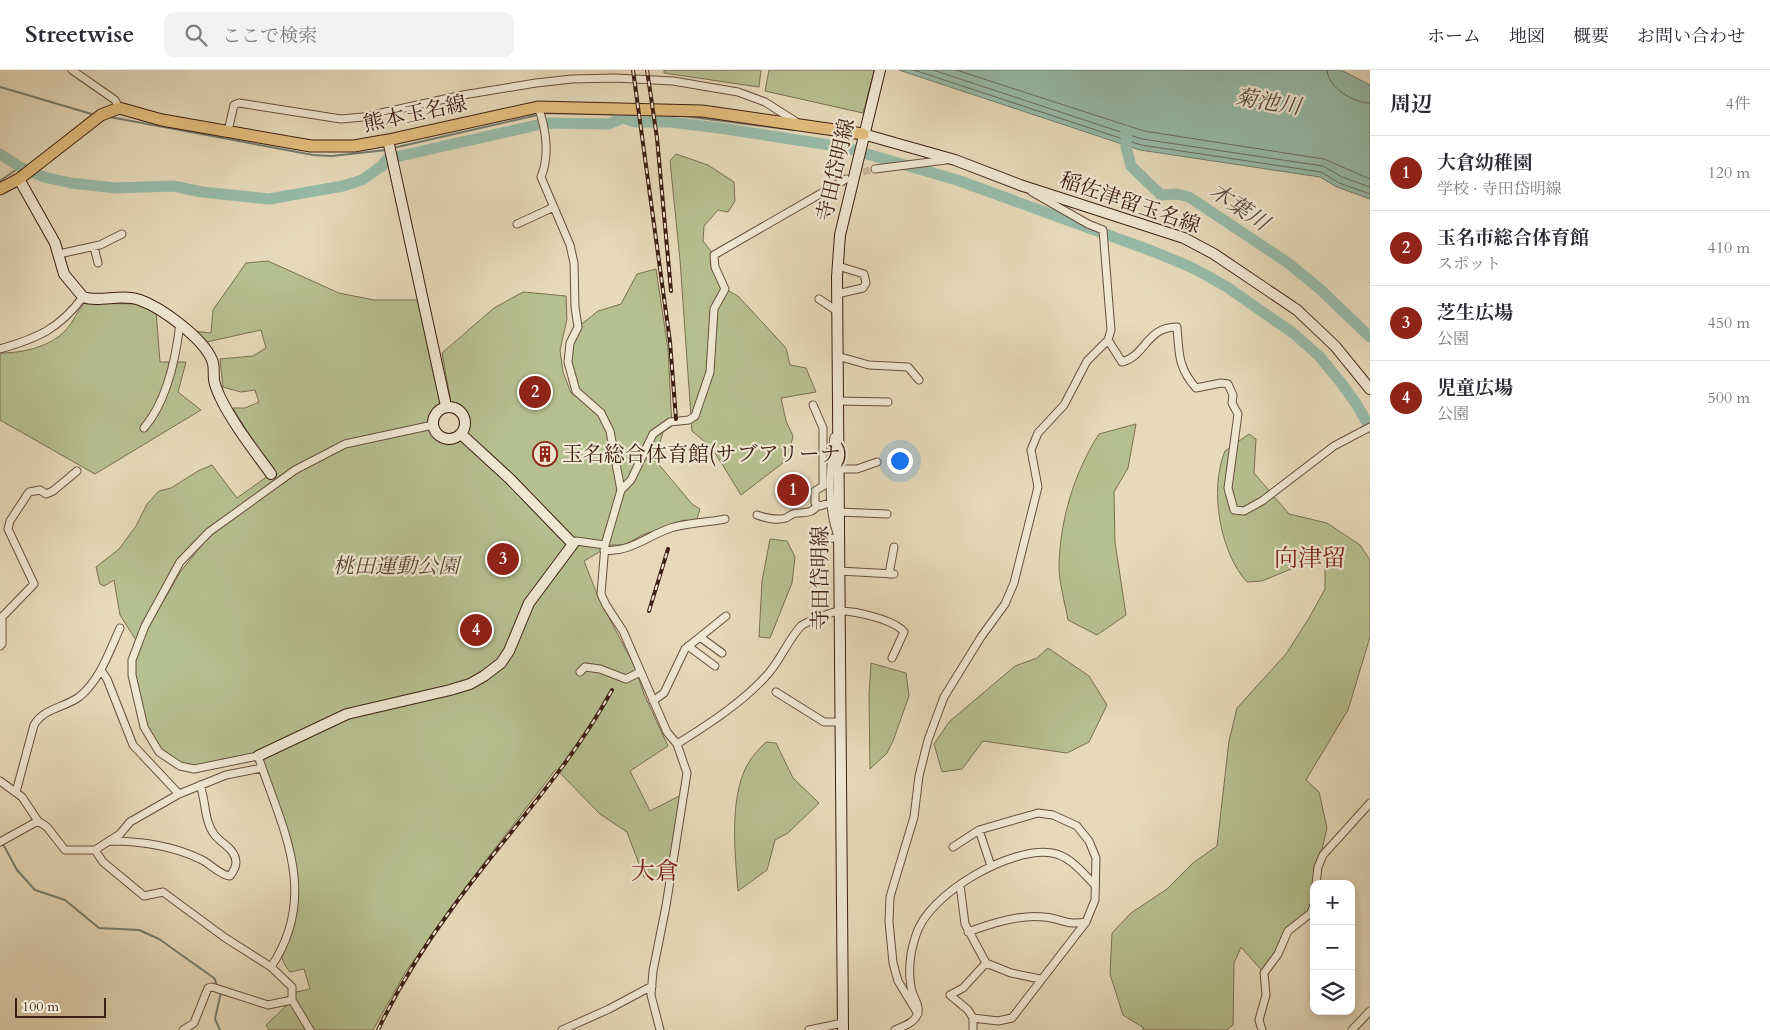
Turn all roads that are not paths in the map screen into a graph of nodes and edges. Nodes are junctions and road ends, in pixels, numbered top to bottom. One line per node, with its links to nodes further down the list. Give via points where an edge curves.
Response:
1 (72, 70): 3 (street, via 115,100)
2 (880, 70): 7 (main road, 寺田岱明線)
3 (119, 108): 6 (main road, 熊本玉名線, via 162,120); 11 (main road, via 101,115)
4 (539, 109): 5 (main road, 熊本玉名線, via 702,111); 8 (main road, 熊本玉名線); 15 (street, via 546,148 541,177)
5 (802, 125): 6 (street, via 765,102 738,92 672,81 615,78 536,83 341,119 239,103 234,105); 7 (main road, 熊本玉名線)
6 (228, 131): 8 (main road, 熊本玉名線, via 311,146)
7 (864, 134): 9 (main road, 稲佐津留玉名線); 21 (main road, 寺田岱明線, via 840,235)
8 (390, 146): 35 (main road)
9 (955, 160): 10 (street); 13 (main road, 稲佐津留玉名線)
10 (874, 168)
11 (20, 177): 14 (main road); 19 (main road)
12 (846, 178): 46 (street, via 714,255 715,267 725,289 714,309 710,372 699,408 689,420 670,422 653,434 631,480)
13 (1020, 185): 27 (street, via 1103,230 1111,318); 31 (main road, 稲佐津留玉名線, via 1184,238 1214,254 1297,310 1335,346)
14 (0, 189)
15 (554, 208): 16 (street); 46 (street, via 570,245 576,278 574,307 578,327 570,343 568,362 576,391 601,413 610,431)
16 (516, 224)
17 (122, 234): 18 (street)
18 (94, 247): 19 (street); 20 (street)
19 (59, 254): 23 (main road, via 64,274)
20 (98, 263)
21 (838, 266): 22 (main road, 寺田岱明線); 22 (street, via 864,274 866,283 863,288)
22 (837, 294): 25 (main road, 寺田岱明線)
23 (83, 297): 26 (main road, via 137,299 158,307); 28 (street, via 62,322 47,332)
24 (819, 300): 25 (street)
25 (837, 311): 29 (main road, 寺田岱明線)
26 (180, 324): 38 (street, via 176,360 156,412); 44 (main road, via 209,354 219,395)
27 (1108, 340): 39 (street, via 1122,362 1135,357 1150,336 1167,327 1177,327 1179,359 1196,388 1228,384 1238,414 1228,488 1234,510 1244,511 1262,501 1334,446); 102 (street, via 1087,361 1064,404 1038,433 1031,450 1038,487 1014,583 1005,604 944,697 928,740 918,776 914,816 890,897 888,922 898,981)
28 (0, 348)
29 (837, 356): 30 (street, via 869,366 908,368); 32 (main road, 寺田岱明線)
30 (919, 380)
31 (1370, 389)
32 (838, 401): 33 (street); 37 (main road, 寺田岱明線)
33 (888, 402)
34 (813, 405): 45 (street, via 823,428)
35 (446, 406): 36 (main road, via 436,413); 40 (main road, via 456,408 464,415 465,425)
36 (433, 425): 40 (main road, via 441,437 452,439); 76 (street, via 345,444 295,470 209,532 180,562 145,626 132,660 132,675 144,727 159,752 180,766 194,770)
37 (838, 425): 42 (main road, 寺田岱明線); 47 (street, via 834,438)
38 (144, 428)
39 (1368, 428)
40 (461, 434): 56 (main road)
41 (877, 462): 42 (street, via 857,469)
42 (838, 469): 50 (main road, 寺田岱明線)
43 (77, 471): 64 (street, via 53,491 46,494 40,490 29,492 10,521 9,533 34,584 2,617)
44 (271, 474)
45 (823, 486): 47 (street); 49 (street, via 815,491 815,503)
46 (621, 490): 58 (street)
47 (831, 490): 48 (street)
48 (832, 502): 49 (street); 54 (street)
49 (818, 505): 52 (street, via 807,514 794,512 785,518)
50 (838, 512): 51 (street); 54 (main road, 寺田岱明線)
51 (887, 514)
52 (757, 515)
53 (725, 519): 58 (street, via 675,527 616,552)
54 (839, 538): 55 (street); 59 (main road, 寺田岱明線)
55 (816, 539)
56 (573, 544): 58 (street, via 576,541); 76 (main road, via 529,603 504,659 484,676 450,690 347,714)
57 (894, 547): 59 (street, via 892,574)
58 (604, 548): 71 (street, via 601,594 623,630)
59 (839, 571): 60 (main road, 寺田岱明線)
60 (839, 611): 67 (street, via 899,625 904,632); 74 (main road, 寺田岱明線); 75 (street, via 802,626 778,662 759,683 720,716)
61 (726, 616): 63 (street)
62 (120, 628): 69 (street)
63 (700, 637): 65 (street); 66 (street)
64 (0, 646)
65 (688, 646): 68 (street); 73 (street, via 664,693)
66 (722, 652)
67 (892, 658)
68 (715, 666)
69 (101, 670): 80 (street, via 79,696 40,716 34,725); 81 (street, via 133,745)
70 (580, 672): 71 (street, via 585,667 600,669 626,679)
71 (640, 672): 73 (street)
72 (776, 692): 74 (street, via 824,722)
73 (653, 701): 75 (street, via 667,732)
74 (840, 722): 104 (main road, 寺田岱明線)
75 (678, 744): 99 (street, via 687,773)
76 (258, 756): 77 (street)
77 (262, 768): 79 (street, via 226,775); 97 (street, via 295,869 296,895 283,944)
78 (0, 781): 80 (street)
79 (200, 785): 81 (street); 85 (street, via 214,834 232,850 236,861 230,876 171,846)
80 (16, 792): 83 (street)
81 (179, 794): 85 (street, via 130,822)
82 (1370, 803): 90 (street, via 1323,855)
83 (38, 821): 86 (street); 88 (street, via 65,850)
84 (979, 830): 87 (street); 89 (street); 91 (street, via 1038,813 1068,820 1085,835 1093,850 1097,865)
85 (109, 841): 88 (street)
86 (0, 842)
87 (953, 847)
88 (94, 850): 97 (street, via 103,862 144,896 163,892)
89 (991, 866): 91 (street, via 1027,854 1054,853 1066,858); 92 (street)
90 (1316, 880)
91 (1094, 884): 94 (street, via 1095,900)
92 (960, 885): 95 (street); 102 (street, via 928,911 916,933 909,965 911,990)
93 (1310, 914): 112 (street, via 1288,931 1278,954 1264,973 1266,995 1259,1020)
94 (1086, 922): 95 (street, via 1028,917); 98 (street)
95 (968, 932): 96 (street)
96 (986, 963): 98 (street); 103 (street, via 963,988 950,995)
97 (271, 967): 100 (street, via 292,987)
98 (1040, 979): 103 (street, via 1012,1018 998,1021)
99 (652, 986): 107 (street); 108 (street)
100 (292, 1000): 105 (street, via 268,1005 208,988 194,1023); 106 (street)
101 (1370, 1011): 113 (street)
102 (918, 1014): 110 (street, via 914,1020)
103 (973, 1018): 111 (street)
104 (843, 1027): 109 (street)
105 (183, 1030)
106 (310, 1030)
107 (562, 1030)
108 (660, 1030)
109 (809, 1030)
110 (895, 1030)
111 (972, 1030)
112 (1262, 1030)
113 (1352, 1030)

